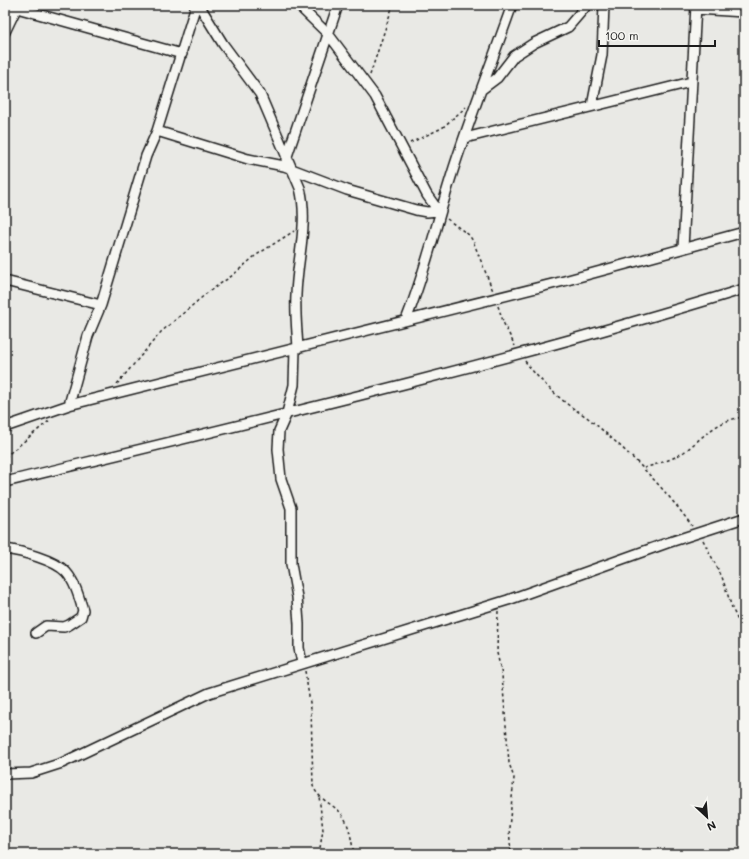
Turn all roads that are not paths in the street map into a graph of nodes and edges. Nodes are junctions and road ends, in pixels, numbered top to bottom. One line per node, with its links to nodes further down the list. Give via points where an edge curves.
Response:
1 (6, 5): 9 (street)
2 (196, 5): 14 (street)
3 (199, 5): 20 (street, via 223,44 260,94)
4 (298, 5): 13 (street)
5 (338, 5): 13 (street)
6 (512, 5): 16 (street)
7 (587, 5): 16 (street, via 568,27 514,56 497,78)
8 (604, 5): 17 (street, via 602,55)
9 (17, 7): 12 (street); 14 (street)
10 (696, 7): 11 (street); 15 (street)
11 (744, 12)
12 (5, 32)
13 (329, 35): 20 (street); 23 (street, via 375,96 427,195)
14 (182, 54): 18 (street)
15 (691, 82): 17 (street); 25 (street)
16 (479, 94): 19 (street)
17 (592, 106): 19 (street)
18 (157, 131): 21 (street, via 248,159); 28 (street, via 146,156)
19 (465, 138): 23 (street)
20 (287, 156): 21 (street); 22 (street)
21 (284, 166): 22 (street)
22 (294, 170): 23 (street, via 347,190 416,210); 30 (street, via 303,199 296,294)
23 (440, 212): 29 (street)
24 (744, 232): 25 (street)
25 (683, 248): 29 (street, via 564,282)
26 (5, 281): 28 (street)
27 (744, 289): 32 (street, via 520,355)
28 (100, 305): 31 (street)
29 (406, 320): 30 (street)
30 (297, 349): 31 (street); 32 (street, via 294,386)
31 (68, 405): 33 (street)
32 (287, 413): 34 (street); 38 (street, via 279,431 278,467 291,508 291,564 297,597)
33 (5, 427)
34 (5, 482)
35 (744, 518): 38 (street, via 406,633)
36 (5, 549): 37 (street, via 26,553 58,566 71,578 79,596 83,610 78,620 64,627 46,626)
37 (36, 633)
38 (302, 663): 39 (street, via 209,693 46,769 31,773)
39 (5, 774)

